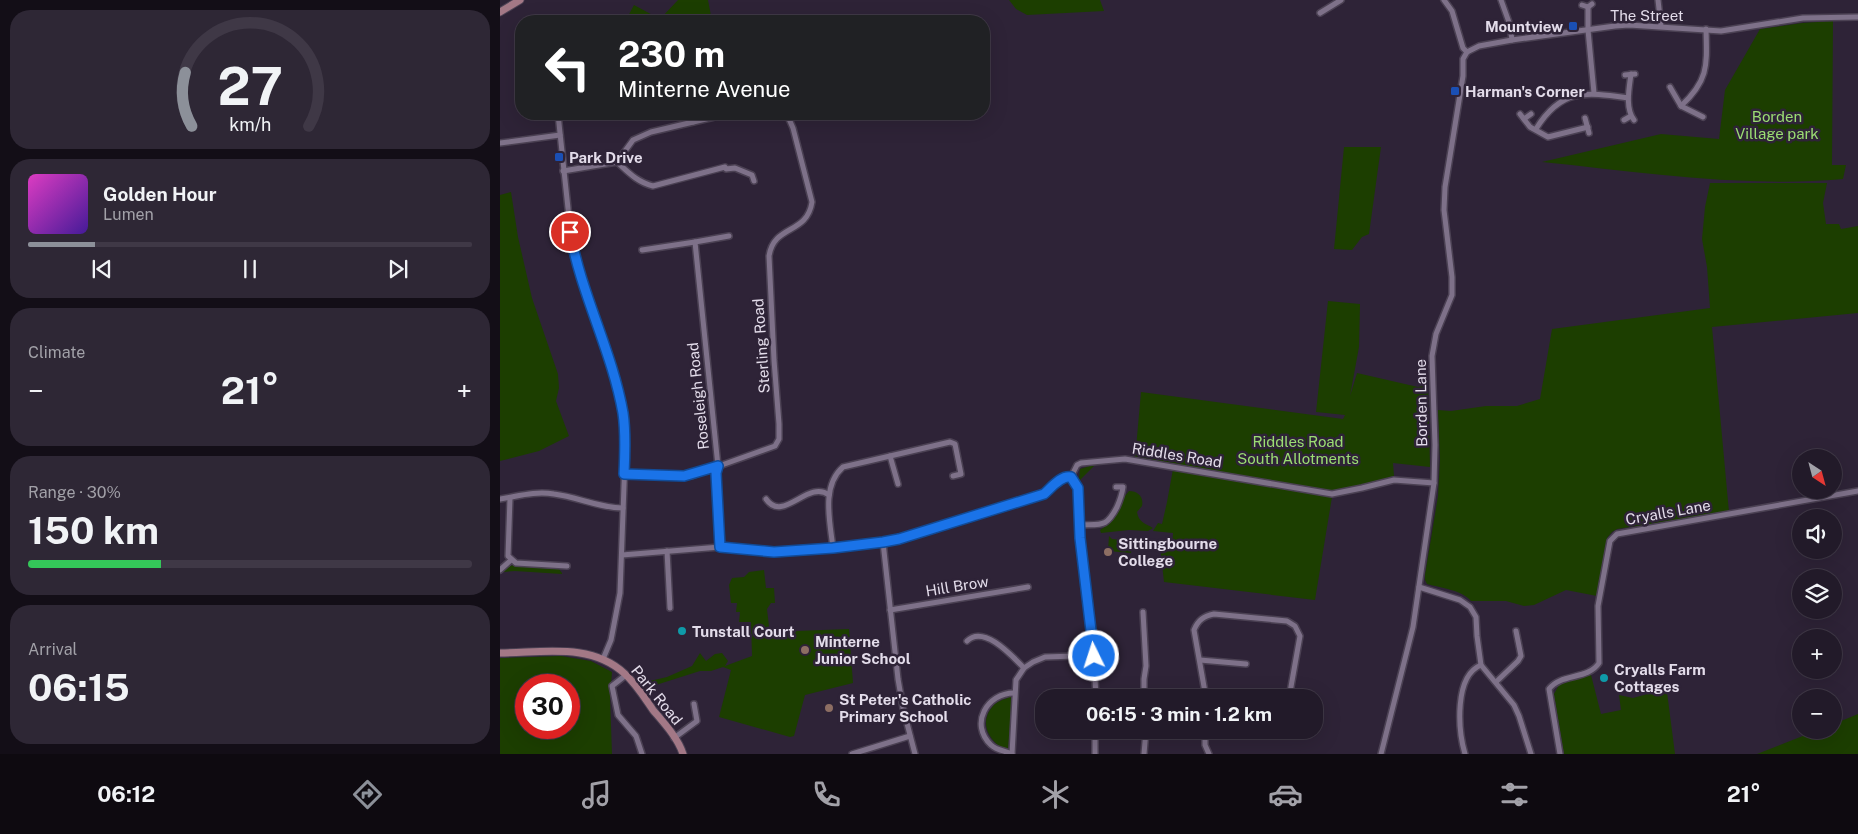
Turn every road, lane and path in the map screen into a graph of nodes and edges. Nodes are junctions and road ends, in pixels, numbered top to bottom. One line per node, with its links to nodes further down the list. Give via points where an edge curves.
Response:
1 (520, 0): 7 (street)
2 (1340, 0): 8 (street)
3 (1444, 0): 14 (street, via 1452,11)
4 (1501, 0): 13 (street)
5 (1658, 0): 10 (street)
6 (1582, 5): 12 (street, via 1590,6)
7 (500, 12)
8 (1320, 13)
9 (1858, 17): 11 (street, The Street, via 1803,18 1742,29)
10 (1661, 26): 11 (street, The Street); 12 (street, The Street, via 1629,25)
11 (1706, 29): 19 (street, via 1707,63 1704,74 1698,88)
12 (1588, 30): 13 (street, The Street); 17 (street)
13 (1512, 40): 14 (street, The Street, via 1479,46)
14 (1466, 52): 42 (street, Borden Lane, via 1445,187 1452,295 1436,334 1432,356)
15 (1630, 74): 18 (street)
16 (1670, 87): 19 (street)
17 (1594, 93): 18 (street); 28 (street, via 1562,101 1544,116)
18 (1628, 98): 26 (street, via 1632,118)
19 (1681, 106): 21 (street)
20 (1531, 114): 28 (street, via 1522,116 1530,127)
21 (1703, 117)
22 (1585, 118): 28 (street, via 1589,130 1548,137)
23 (559, 120): 29 (street)
24 (702, 120): 27 (street)
25 (789, 120): 38 (street, Sterling Road, via 812,202 805,221 772,242 769,256 779,439 775,446)
26 (1624, 120)
27 (693, 122): 31 (street, via 632,140)
28 (1536, 129)
29 (560, 135): 30 (street); 32 (street)
30 (500, 143)
31 (617, 162): 32 (street); 33 (street, via 633,177 652,186 725,167 752,175)
32 (564, 172): 39 (street, via 572,246 623,412)
33 (754, 181)
34 (729, 236): 35 (street)
35 (695, 242): 36 (street); 38 (street, Roseleigh Road)
36 (642, 250)
37 (890, 456): 40 (street, via 950,442 955,444 961,474); 43 (street); 46 (street, via 843,467 832,481)
38 (718, 466): 39 (street, Sterling Road, via 684,476); 53 (street, Roseleigh Road)
39 (624, 474): 50 (street)
40 (953, 476)
41 (1071, 477): 42 (street, Riddles Road, via 1081,463 1121,458 1332,494 1394,480); 51 (street, via 1078,488); 52 (street, Riddles Road, via 1062,478 1044,494)
42 (1434, 483): 61 (street, Borden Lane)
43 (898, 484)
44 (1116, 487): 51 (street, via 1123,488 1123,491 1110,520)
45 (1858, 491): 102 (street, Cryalls Lane, via 1612,537 1598,606 1599,663 1592,671 1562,680 1549,689)
46 (829, 495): 48 (street, via 818,491 775,507); 54 (street)
47 (510, 498): 49 (street); 50 (street, via 552,493 606,507); 57 (street, via 507,553)
48 (766, 499)
49 (500, 500)
50 (623, 508): 56 (street)
51 (1080, 525): 66 (street)
52 (883, 542): 54 (street, Riddles Road); 63 (street)
53 (720, 547): 54 (street, Riddles Road, via 774,552); 55 (street, Riddles Road)
54 (833, 548)
55 (667, 551): 56 (street, Riddles Road); 62 (street)
56 (622, 555): 70 (street, via 617,611)
57 (511, 560): 58 (street); 59 (street)
58 (567, 566)
59 (500, 570)
60 (1028, 587): 63 (street, Hill Brow)
61 (1419, 587): 73 (street, via 1460,600 1474,613); 99 (street, Borden Lane, via 1413,627)
62 (670, 608)
63 (890, 610): 86 (street, via 898,678)
64 (1143, 612): 78 (street)
65 (1516, 631): 77 (street, via 1520,656)
66 (1093, 640): 69 (street); 75 (street)
67 (967, 641): 74 (street, via 975,637 992,640)
68 (500, 653): 70 (street, via 568,651)
69 (1074, 656): 74 (street, via 1045,657); 75 (street)
70 (603, 659): 76 (street, Park Road)
71 (1200, 660): 72 (street); 82 (street); 83 (street, via 1194,630 1205,616 1214,614 1287,621 1295,626 1300,636)
72 (1246, 664)
73 (1481, 665): 77 (street); 100 (street, via 1473,668 1465,680 1462,696 1460,716)
74 (1024, 668): 84 (street, via 1016,680)
75 (1095, 671): 80 (street)
76 (626, 675): 87 (street, Park Road); 91 (street, via 612,686 616,709 636,736)
77 (1496, 682): 101 (street, via 1517,711)
78 (1144, 685): 79 (street); 81 (street)
79 (1151, 686)
80 (1096, 689)
81 (1144, 689)
82 (1205, 689)
83 (1291, 689)
84 (1014, 693): 95 (street); 95 (street, via 995,698 981,719 984,736 990,744)
85 (694, 704): 87 (street, via 697,721)
86 (910, 736): 93 (street); 94 (street)
87 (674, 738): 92 (street, Park Road)
88 (1096, 739): 96 (street)
89 (1145, 739): 97 (street)
90 (1205, 739): 98 (street)
91 (642, 754)
92 (683, 754)
93 (852, 754)
94 (915, 754)
95 (1012, 754)
96 (1095, 754)
97 (1144, 754)
98 (1209, 754)
99 (1381, 754)
100 (1465, 754)
101 (1531, 754)
102 (1560, 754)

